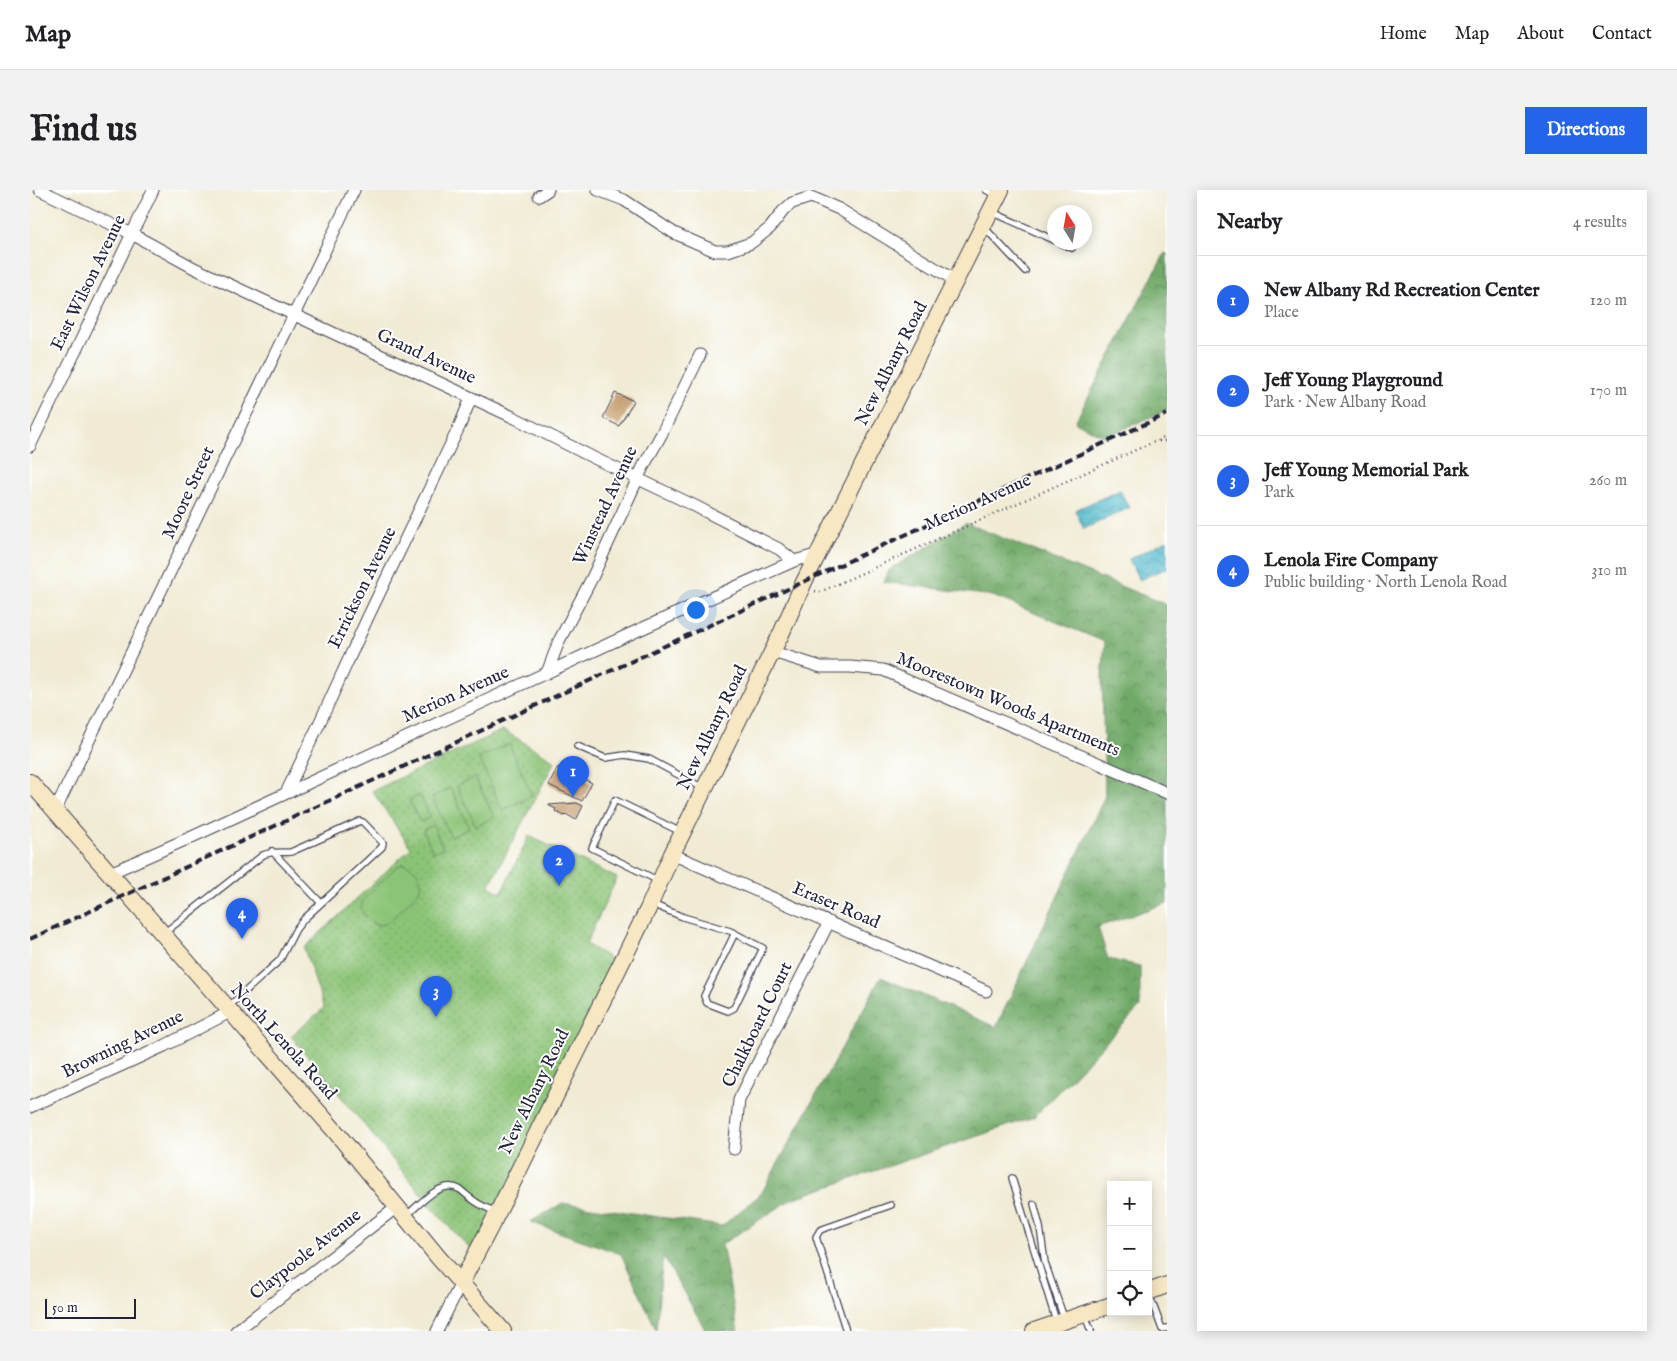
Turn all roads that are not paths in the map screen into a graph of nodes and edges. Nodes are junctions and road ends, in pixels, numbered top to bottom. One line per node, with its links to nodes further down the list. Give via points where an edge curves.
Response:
1 (40, 190): 9 (street, Grand Avenue)
2 (154, 190): 9 (street, East Wilson Avenue)
3 (354, 190): 13 (street, Moore Street)
4 (598, 190): 6 (street, via 624,200 668,229 715,251 728,251 750,243)
5 (995, 192): 7 (main road, New Albany Road)
6 (805, 194): 12 (street, via 839,209)
7 (990, 211): 8 (main road, New Albany Road); 10 (lane)
8 (983, 226): 11 (lane); 12 (main road, New Albany Road)
9 (132, 234): 13 (street, Grand Avenue, via 194,268); 16 (street, East Wilson Avenue)
10 (1047, 237)
11 (1026, 271)
12 (956, 281): 18 (main road, New Albany Road)
13 (294, 314): 15 (street, Grand Avenue); 27 (street, Moore Street)
14 (700, 355): 17 (street, Winstead Avenue)
15 (472, 398): 17 (street, Grand Avenue); 25 (street, Errickson Avenue)
16 (30, 446)
17 (638, 478): 19 (street, Grand Avenue, via 780,549); 21 (street, Winstead Avenue, via 559,641)
18 (819, 554): 19 (street, Merion Avenue); 20 (main road, New Albany Road)
19 (794, 561): 21 (street, Merion Avenue)
20 (773, 652): 24 (main road, New Albany Road); 26 (street, Moorestown Woods Apartments, via 821,667 883,670)
21 (547, 673): 25 (street, Merion Avenue)
22 (578, 746): 24 (lane, via 605,758 625,755 649,759)
23 (30, 782): 27 (main road, North Lenola Road)
24 (704, 789): 28 (main road, New Albany Road)
25 (286, 793): 31 (street, Merion Avenue)
26 (1167, 793)
27 (55, 811): 31 (main road, North Lenola Road)
28 (683, 833): 30 (main road, New Albany Road); 32 (lane, via 615,800 592,848)
29 (272, 851): 33 (lane); 33 (lane, via 291,852 364,822 383,843 382,847); 37 (lane)
30 (672, 854): 32 (main road, New Albany Road); 35 (street, Eraser Road)
31 (110, 873): 37 (main road, North Lenola Road)
32 (660, 881): 34 (main road, New Albany Road)
33 (321, 903): 39 (lane, via 296,929 280,960)
34 (650, 903): 36 (lane); 46 (main road, New Albany Road)
35 (829, 922): 38 (street, Eraser Road); 41 (street, Chalkboard Court, via 739,1100)
36 (735, 934): 36 (lane, via 763,948 734,1008 728,1011 707,1003 704,996)
37 (162, 935): 39 (main road, North Lenola Road)
38 (986, 991)
39 (228, 1010): 40 (street, Browning Avenue, via 164,1046); 45 (main road, North Lenola Road, via 336,1131)
40 (30, 1108)
41 (734, 1149)
42 (1012, 1178): 53 (lane)
43 (1034, 1204): 53 (lane)
44 (891, 1205): 58 (lane, via 817,1233)
45 (401, 1212): 46 (lane, via 441,1188 450,1187 457,1188); 47 (main road, North Lenola Road); 55 (street, Claypoole Avenue)
46 (498, 1214): 47 (main road, New Albany Road)
47 (461, 1283): 56 (street); 57 (main road, North Lenola Road)
48 (1167, 1285): 49 (main road)
49 (1152, 1291)
50 (1152, 1303): 54 (lane, via 1162,1329)
51 (1107, 1306): 52 (main road)
52 (1085, 1314): 53 (main road); 60 (lane)
53 (1061, 1322): 59 (main road)
54 (1167, 1328)
55 (236, 1331)
56 (437, 1331)
57 (503, 1331)
58 (846, 1331)
59 (1034, 1331)
60 (1091, 1331)

